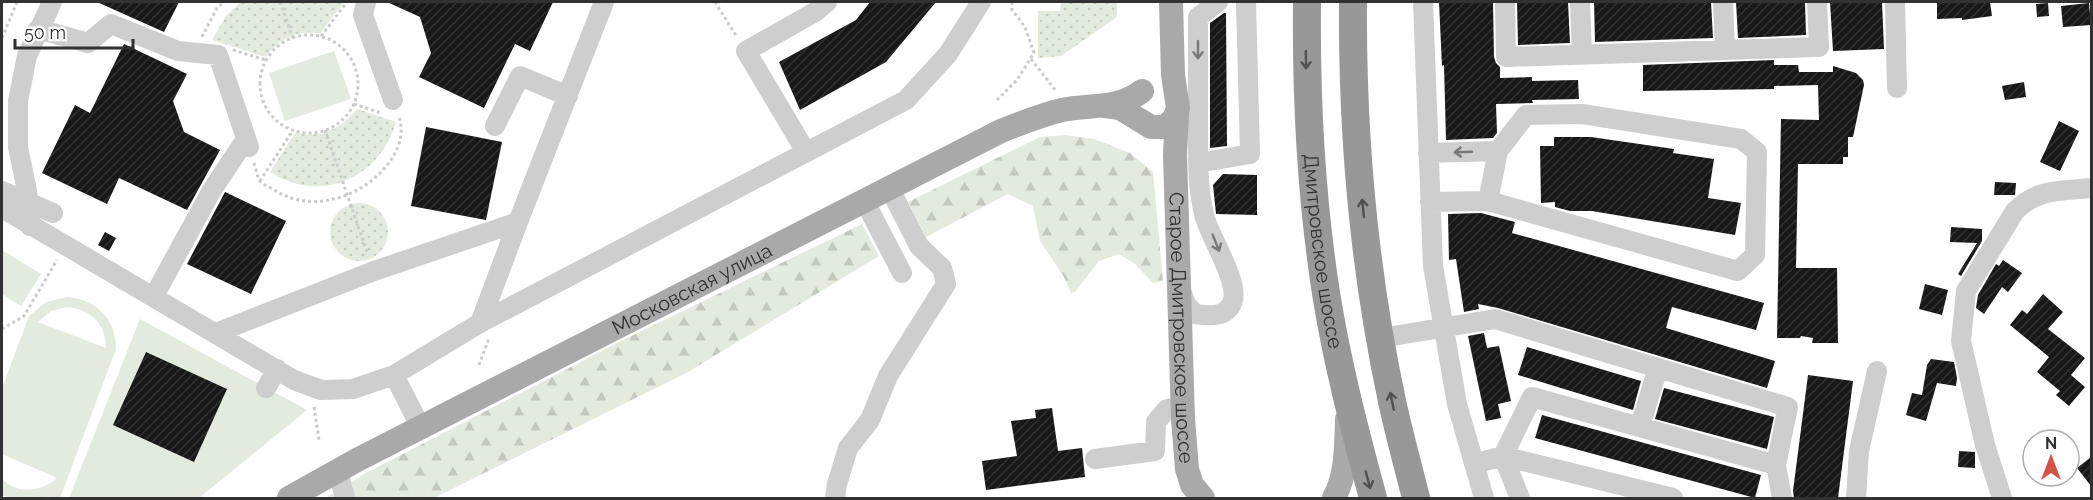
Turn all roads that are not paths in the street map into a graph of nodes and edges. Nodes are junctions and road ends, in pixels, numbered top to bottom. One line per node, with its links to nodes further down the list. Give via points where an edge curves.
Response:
1 (52, 2): 17 (street)
2 (366, 2): 22 (street, via 363,15)
3 (827, 2): 26 (street, via 746,51)
4 (981, 2): 26 (street, via 948,54 906,100)
5 (1171, 2): 23 (main road, via 1172,51 1169,67 1161,79)
6 (1218, 2): 28 (street, one-way to 28, via 1198,17)
7 (1246, 2): 28 (street, via 1250,154)
8 (1307, 2): 52 (highway, Дмитровское шоссе, one-way to 52, via 1312,171 1326,293)
9 (1353, 2): 45 (highway, Дмитровское шоссе, one-way to 9, via 1358,162)
10 (1423, 2): 27 (street)
11 (1504, 2): 19 (street, via 1506,57)
12 (1580, 2): 19 (street)
13 (1723, 2): 18 (street)
14 (1817, 2): 18 (street, via 1819,47)
15 (1895, 2): 20 (street)
16 (601, 4): 21 (street)
17 (38, 29): 33 (street, via 27,56 18,101 18,147); 41 (street, via 88,43 111,24 178,51 218,55 248,143 212,190)
18 (1725, 50): 19 (street)
19 (1582, 54)
20 (1897, 88)
21 (568, 96): 24 (street, via 520,76); 37 (street)
22 (393, 100)
23 (1158, 106): 30 (main road, Московская улица, via 1065,110 1026,121); 40 (main road, Старое Дмитровское шоссе, via 1175,155)
24 (495, 126)
25 (1498, 151): 27 (street, one-way to 27); 32 (street); 32 (street, via 1526,115 1582,114 1741,139 1757,152 1755,255 1738,271)
26 (806, 152): 42 (street)
27 (1428, 153): 35 (street)
28 (1198, 163): 40 (street, one-way to 40, via 1206,218 1233,284 1233,300 1227,311 1218,315 1195,314 1185,304)
29 (2091, 188): 72 (street, via 2038,194 2026,200 2015,211 1966,291 1961,341 1985,446)
30 (890, 189): 34 (main road, Московская улица); 63 (street, via 919,246 942,268 946,284 888,376 870,420 848,448)
31 (2, 200): 33 (street); 38 (street)
32 (1488, 201): 35 (street)
33 (28, 202): 36 (street); 38 (street)
34 (865, 202): 39 (street); 54 (main road, Московская улица)
35 (1430, 202): 43 (street, via 1433,266)
36 (53, 213)
37 (518, 222): 42 (street); 44 (street, via 374,271)
38 (30, 226): 41 (street)
39 (902, 273)
40 (1178, 283): 51 (main road, Старое Дмитровское шоссе)
41 (154, 296): 44 (street)
42 (480, 323): 49 (street)
43 (1443, 327): 45 (street); 46 (street, via 1495,319); 57 (street, via 1457,404)
44 (216, 333): 47 (street)
45 (1380, 338): 66 (highway, Дмитровское шоссе, one-way to 45)
46 (1658, 368): 53 (street); 58 (street, via 1788,407)
47 (277, 369): 49 (street, via 321,390 353,389); 50 (street)
48 (1877, 371): 71 (street, via 1859,451)
49 (393, 375): 54 (street)
50 (266, 388)
51 (1183, 405): 56 (street, via 1167,409 1156,422 1155,451); 60 (main road, Старое Дмитровское шоссе, via 1187,469)
52 (1348, 405): 64 (main road, via 1342,481); 65 (highway, Дмитровское шоссе, one-way to 65)
53 (1640, 426): 55 (street, via 1532,397); 58 (street)
54 (420, 428): 59 (main road, Московская улица)
55 (1503, 456): 57 (street); 68 (street); 69 (street)
56 (1095, 459)
57 (1474, 464): 67 (street)
58 (1776, 465): 70 (street)
59 (338, 471): 61 (main road, Московская улица); 62 (street)
60 (1200, 497)
61 (289, 498)
62 (345, 498)
63 (835, 498)
64 (1334, 498)
65 (1373, 498)
66 (1416, 498)
67 (1484, 498)
68 (1520, 498)
69 (1673, 498)
70 (1782, 498)
71 (1856, 498)
72 (2002, 498)

